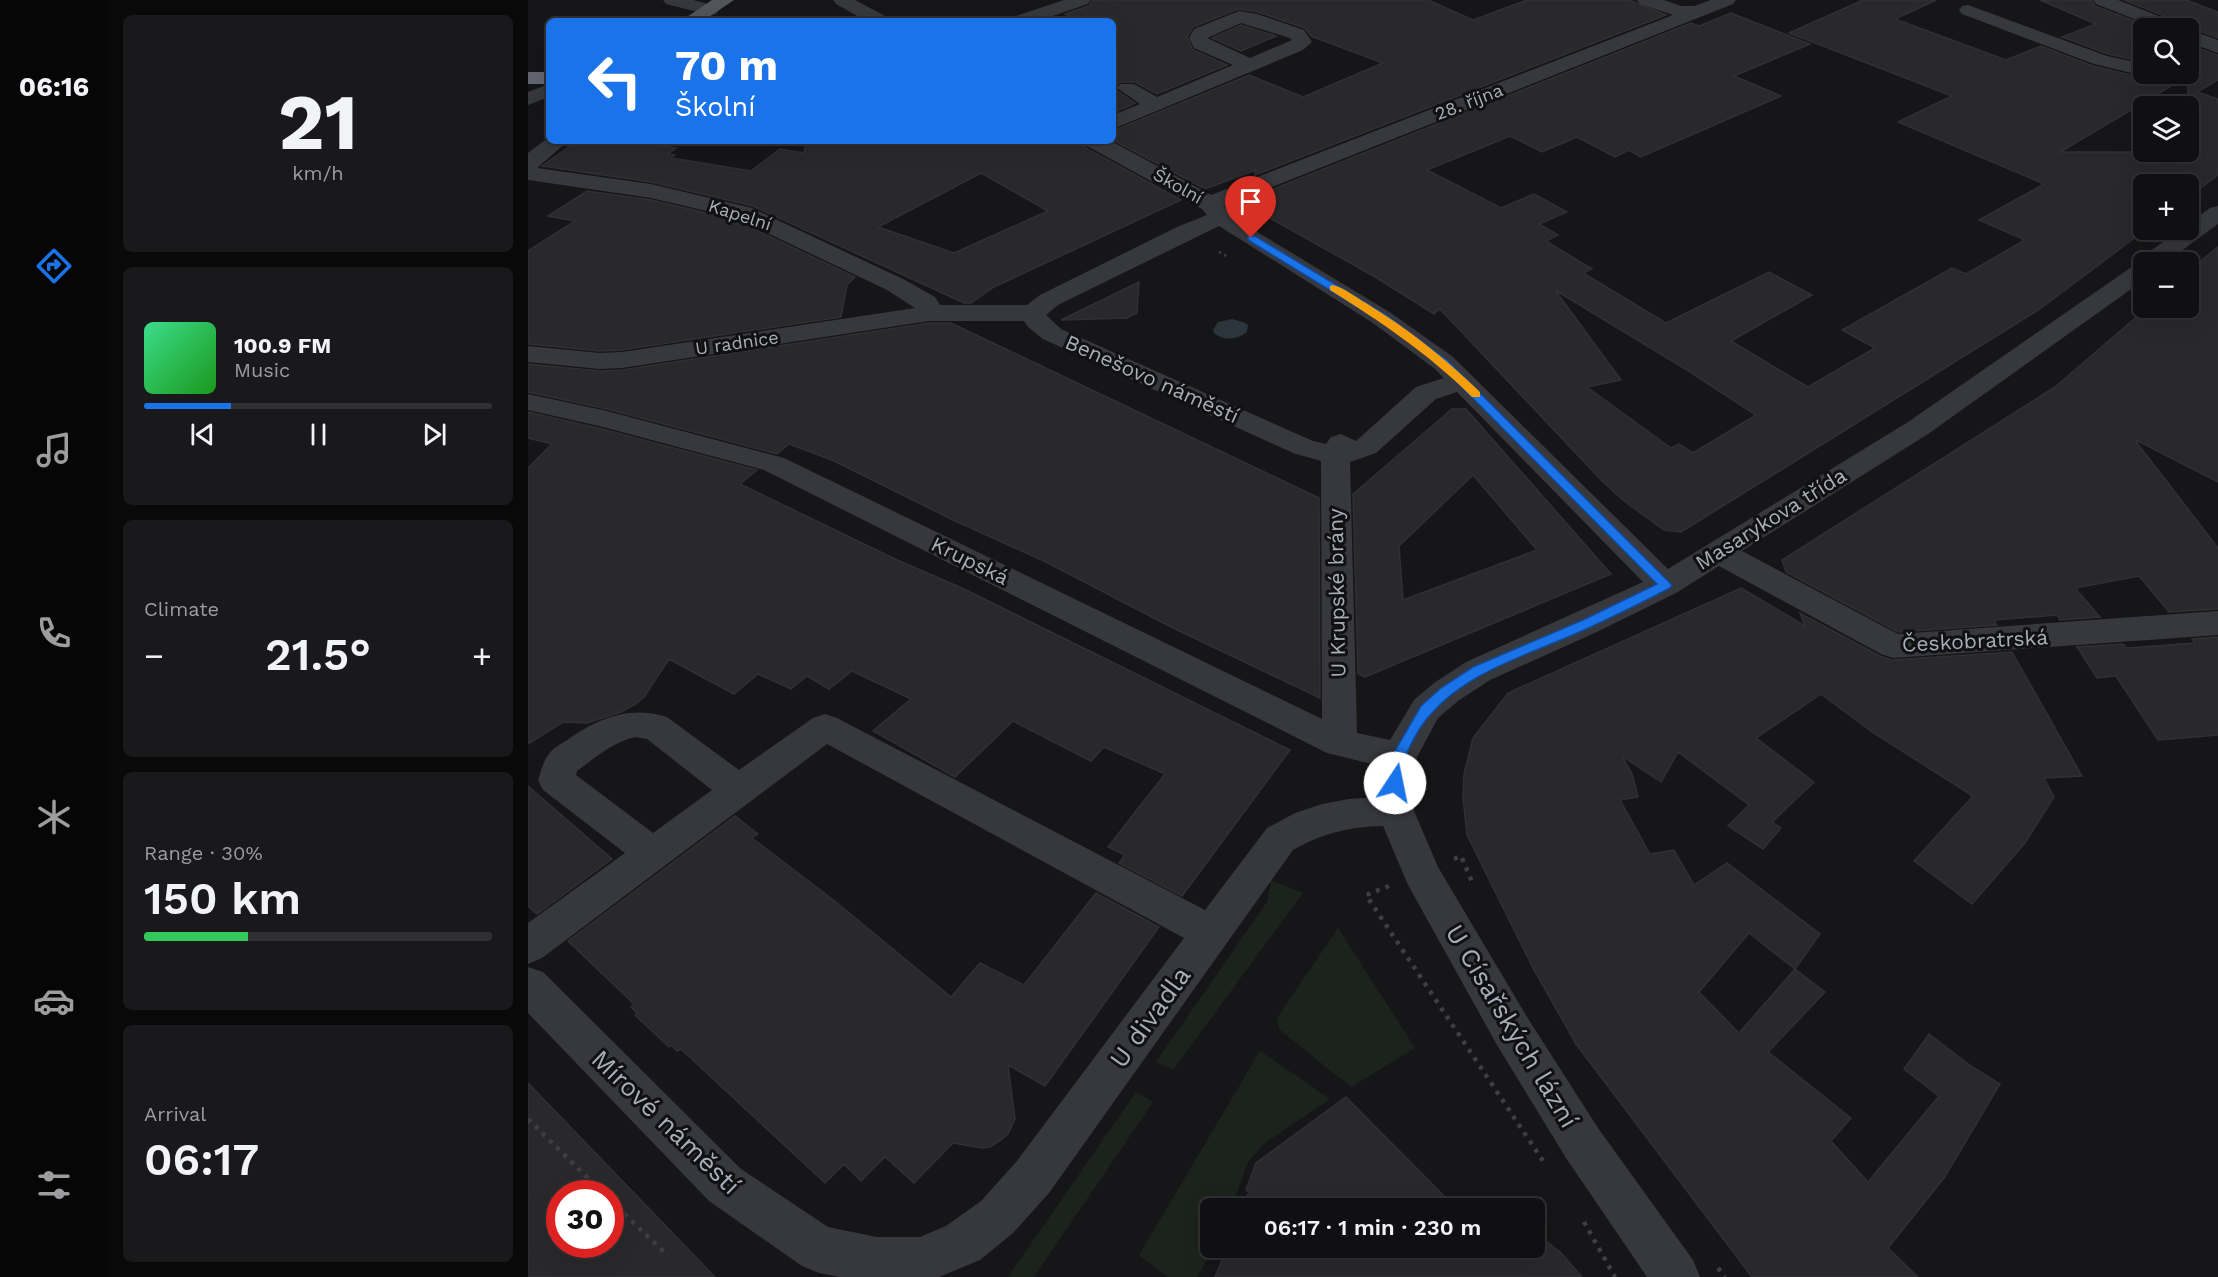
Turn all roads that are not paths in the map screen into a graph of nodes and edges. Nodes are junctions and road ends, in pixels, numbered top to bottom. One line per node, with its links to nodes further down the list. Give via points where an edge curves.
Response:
1 (672, 0): 7 (street)
2 (842, 0): 11 (street)
3 (1082, 0): 12 (street)
4 (1646, 0): 9 (street)
5 (1727, 0): 9 (street, 28. října)
6 (2102, 0): 13 (street)
7 (718, 5): 10 (main road)
8 (1968, 10): 18 (street, via 2101,60)
9 (1696, 12): 30 (street, 28. října)
10 (695, 18)
11 (875, 18)
12 (1029, 18)
13 (2147, 18)
14 (2199, 39): 15 (street)
15 (2216, 46): 16 (street)
16 (2199, 53)
17 (1249, 65): 24 (street)
18 (2133, 67)
19 (528, 78): 20 (highway)
20 (546, 78)
21 (1127, 88): 24 (street)
22 (546, 91): 23 (street)
23 (528, 99)
24 (1155, 105): 25 (street)
25 (1116, 122)
26 (553, 144): 28 (street)
27 (1100, 144): 30 (street, Školní)
28 (528, 164)
29 (528, 173): 34 (street, Kapelní, via 651,190 744,213 897,285 926,302)
30 (1216, 211): 35 (street, via 1185,232 1050,300); 37 (street, Školní, via 1251,238 1382,318)
31 (2218, 213): 32 (street)
32 (2165, 252)
33 (2133, 276): 40 (street, Masarykova třída, via 1918,428)
34 (929, 313): 35 (street); 36 (street, U radnice, via 622,360)
35 (1033, 313): 39 (street, Benešovo náměstí, via 1037,322 1052,334 1303,447)
36 (535, 355)
37 (1463, 381): 39 (street, Benešovo náměstí, via 1426,393 1366,447 1354,453); 41 (street, Školní)
38 (528, 402): 43 (street, Krupská, via 774,464)
39 (1338, 449): 43 (street, U Krupské brány)
40 (1719, 552): 41 (street, Masarykova třída); 42 (street, Českobratrská, via 1893,646)
41 (1665, 585): 44 (street, Masarykova třída, via 1478,671 1426,709)
42 (2218, 623)
43 (1340, 744): 44 (street, Krupská)
44 (1399, 756): 46 (street, U Císařských lázní)
45 (740, 791): 47 (street); 47 (street, via 655,726 615,728 562,763 556,780); 48 (street, via 825,728)
46 (1395, 811): 48 (street, U divadla, via 1331,816 1303,825 1280,839); 52 (street, U Císařských lázní, via 1422,874 1517,1040 1582,1143)
47 (653, 854): 49 (street)
48 (1210, 932): 51 (street, U divadla, via 1054,1148 997,1217)
49 (528, 946)
50 (528, 985): 51 (street, Mírové náměstí, via 724,1185 819,1249)
51 (919, 1269)
52 (1676, 1277)

